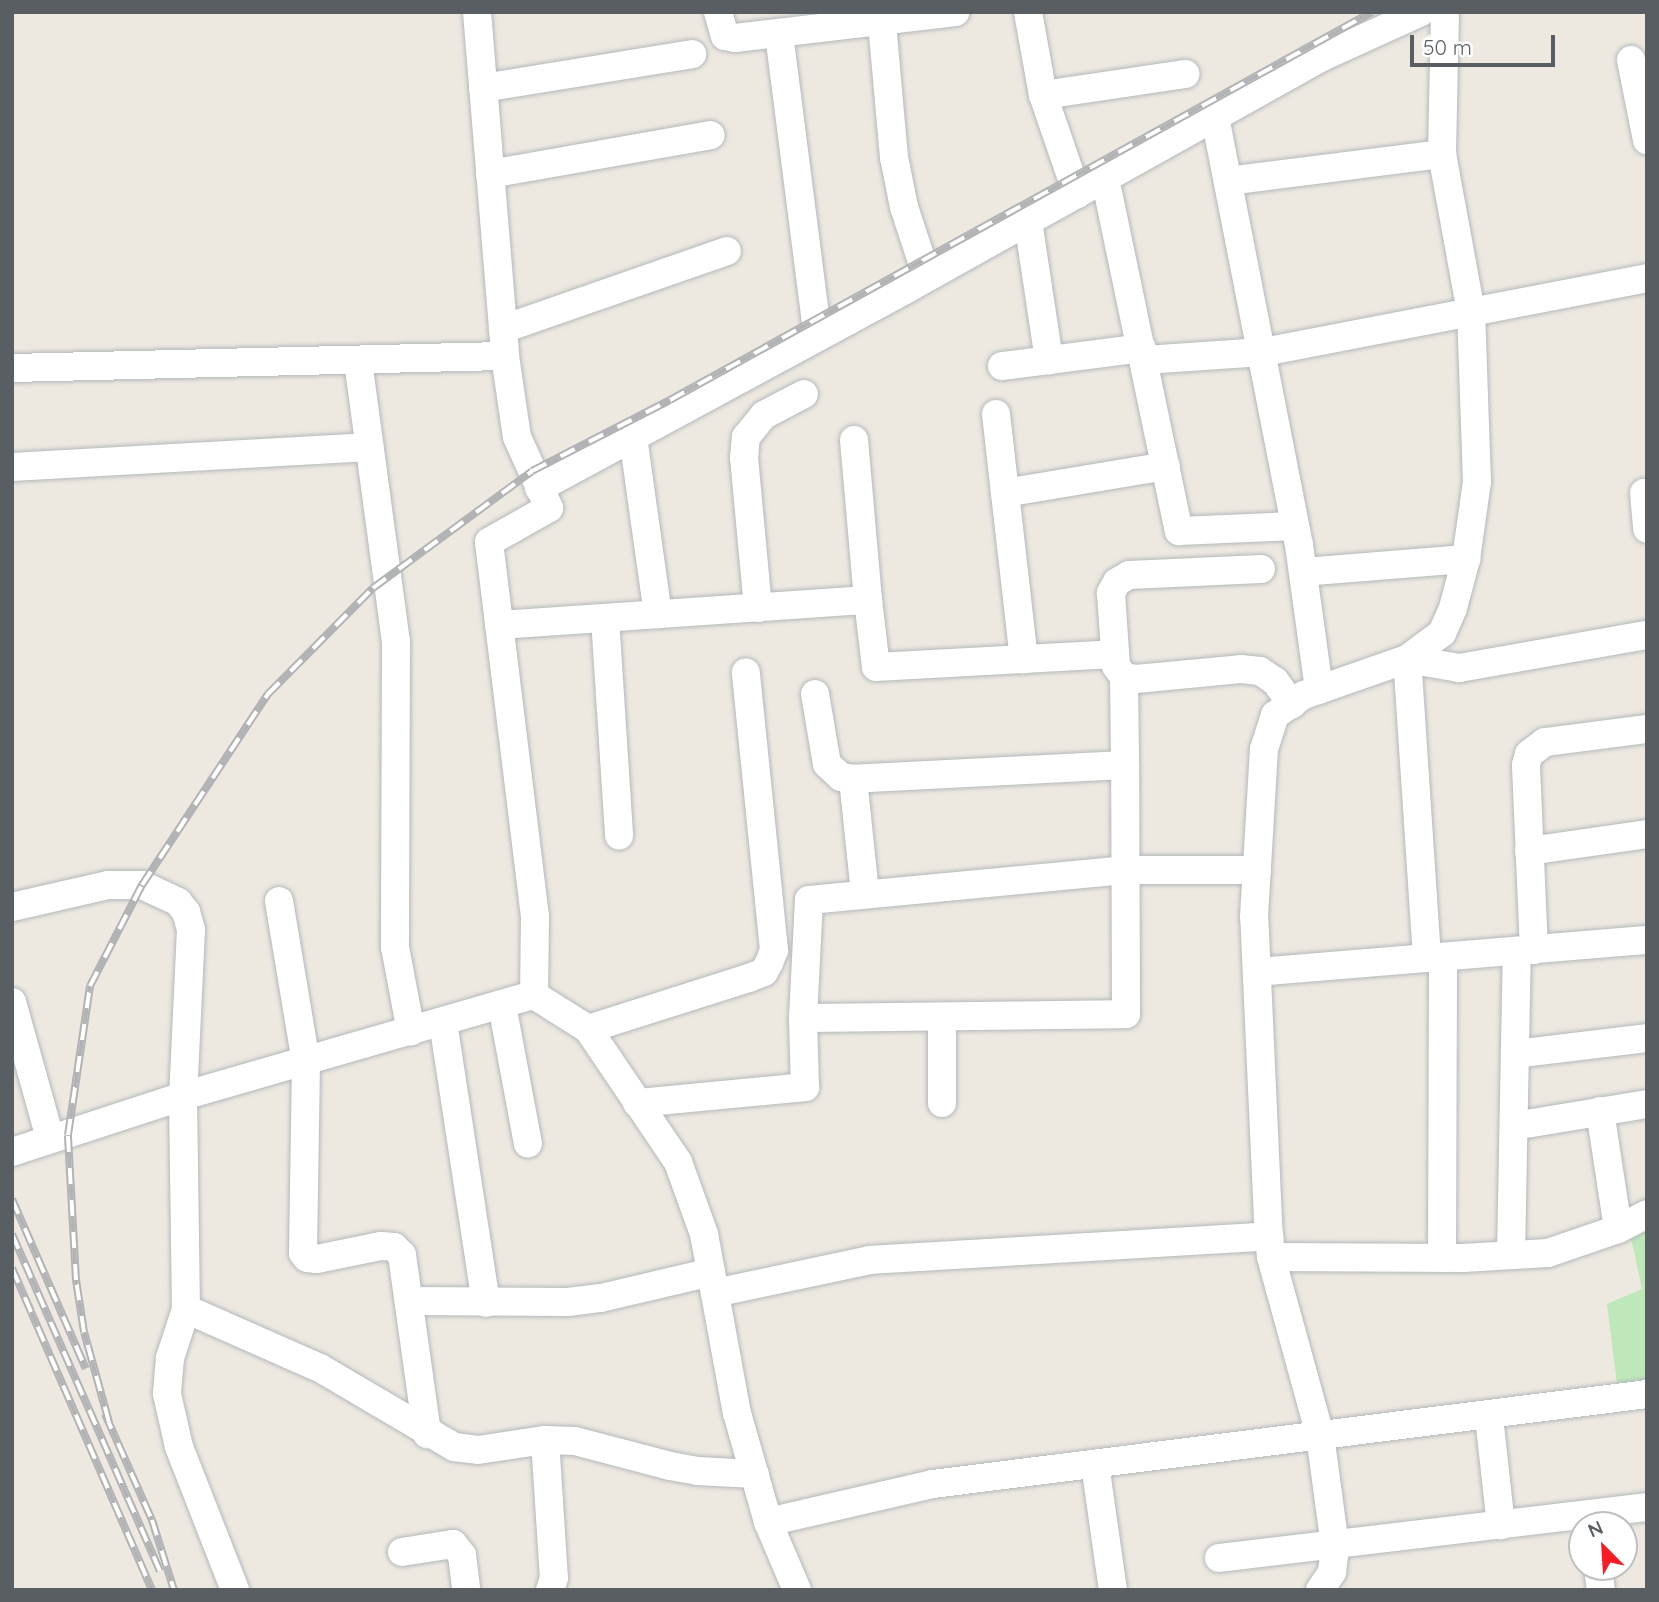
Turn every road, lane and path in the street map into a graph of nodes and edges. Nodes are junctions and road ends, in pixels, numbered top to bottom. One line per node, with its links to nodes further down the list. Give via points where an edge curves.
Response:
1 (477, 12): 12 (street)
2 (718, 12): 8 (street, via 725,36)
3 (955, 12): 7 (street)
4 (1028, 12): 13 (street)
5 (1421, 12): 14 (street, via 1320,58)
6 (1445, 12): 17 (street)
7 (882, 23): 8 (street); 24 (street, via 894,157 904,207)
8 (779, 34): 27 (street)
9 (692, 54): 12 (street)
10 (1631, 60): 16 (street)
11 (1185, 74): 13 (street)
12 (484, 88): 18 (street)
13 (1043, 96): 21 (street)
14 (1215, 117): 19 (street); 20 (street)
15 (712, 135): 18 (street)
16 (1647, 140)
17 (1442, 154): 20 (street); 26 (street)
18 (490, 174): 28 (street)
19 (1105, 178): 21 (street); 30 (street)
20 (1228, 181): 29 (street)
21 (1077, 194): 22 (street)
22 (1028, 221): 24 (street); 31 (street)
23 (727, 251): 28 (street)
24 (927, 277): 27 (street)
25 (1647, 278): 26 (street)
26 (1471, 312): 29 (street); 47 (street, via 1477,482)
27 (818, 337): 37 (street)
28 (504, 343): 32 (street); 42 (street, via 517,437)
29 (1263, 352): 30 (street); 45 (street)
30 (1144, 354): 31 (street); 40 (street)
31 (1049, 360): 33 (street)
32 (358, 361): 34 (street); 39 (street)
33 (1002, 366)
34 (12, 368)
35 (804, 394): 51 (street, via 764,415 746,437)
36 (996, 414): 43 (street)
37 (633, 437): 42 (street); 52 (street)
38 (854, 440): 50 (street)
39 (369, 447): 41 (street); 85 (street, via 396,641 395,947)
40 (1166, 466): 43 (street); 45 (street, via 1179,531)
41 (12, 467)
42 (540, 488): 54 (street, via 549,508 489,542)
43 (1005, 493): 56 (street)
44 (1644, 493): 46 (street)
45 (1295, 526): 49 (street)
46 (1647, 529)
47 (1466, 559): 49 (street); 57 (street, via 1442,633)
48 (1261, 569): 58 (street, via 1129,575 1117,582 1111,593)
49 (1303, 572): 60 (street)
50 (868, 600): 51 (street); 56 (street, via 876,667)
51 (758, 608): 52 (street)
52 (658, 614): 53 (street)
53 (604, 618): 54 (street); 67 (street)
54 (499, 625): 78 (street, via 535,916)
55 (1647, 635): 57 (street, via 1459,668)
56 (1024, 659): 58 (street)
57 (1407, 659): 60 (street); 76 (street)
58 (1119, 665): 62 (street, via 1136,679 1259,671 1275,681); 64 (street)
59 (746, 672): 84 (street, via 774,950 769,963 764,972 749,978)
60 (1320, 690): 62 (street)
61 (815, 694): 65 (street, via 827,764 841,777)
62 (1292, 704): 70 (street, via 1275,715 1264,749)
63 (1647, 729): 68 (street, via 1537,745 1526,765)
64 (1125, 765): 65 (street); 69 (street)
65 (853, 779): 71 (street)
66 (1647, 834): 68 (street)
67 (619, 836)
68 (1529, 851): 75 (street)
69 (1125, 870): 70 (street); 71 (street); 81 (street, via 1126,1014)
70 (1257, 870): 77 (street)
71 (865, 894): 82 (street, via 809,900)
72 (279, 901): 88 (street)
73 (12, 907): 89 (street, via 108,885 142,886 178,902 191,929)
74 (1647, 940): 75 (street)
75 (1525, 951): 76 (street); 87 (street)
76 (1435, 958): 77 (street); 102 (street)
77 (1256, 972): 100 (street)
78 (534, 995): 80 (street); 84 (street)
79 (12, 1002): 95 (street)
80 (502, 1005): 83 (street); 96 (street)
81 (942, 1017): 82 (street); 91 (street)
82 (803, 1018): 90 (street, via 806,1087)
83 (443, 1022): 85 (street); 105 (street)
84 (588, 1029): 90 (street)
85 (411, 1032): 88 (street)
86 (1647, 1038): 87 (street)
87 (1515, 1054): 94 (street)
88 (306, 1062): 89 (street); 104 (street, via 303,1253 317,1259 394,1247 402,1255)
89 (183, 1096): 95 (street); 106 (street)
90 (637, 1103): 103 (street, via 678,1162 704,1234)
91 (942, 1103)
92 (1647, 1104): 93 (street)
93 (1600, 1111): 94 (street); 99 (street)
94 (1514, 1126): 101 (street)
95 (50, 1138): 97 (street)
96 (528, 1144)
97 (12, 1152)
98 (1647, 1214): 99 (street)
99 (1618, 1229): 101 (street, via 1548,1253)
100 (1270, 1246): 102 (street); 103 (street, via 870,1260); 110 (street)
101 (1511, 1255): 102 (street)
102 (1442, 1258)
103 (713, 1282): 105 (street, via 537,1304); 113 (street, via 737,1413)
104 (409, 1301): 105 (street); 109 (street)
105 (486, 1303)
106 (186, 1309): 109 (street, via 320,1368); 122 (street, via 170,1358 167,1394 171,1422)
107 (1647, 1394): 108 (street)
108 (1489, 1416): 110 (street); 118 (street)
109 (427, 1434): 111 (street, via 454,1447 478,1450)
110 (1320, 1435): 112 (street); 119 (street)
111 (545, 1440): 113 (street, via 575,1440 697,1471); 124 (street, via 554,1578)
112 (1094, 1464): 117 (street, via 933,1484); 126 (street)
113 (755, 1474): 117 (street)
114 (1647, 1507): 115 (street)
115 (1629, 1511)
116 (1568, 1521): 118 (street)
117 (768, 1522): 125 (street)
118 (1502, 1525): 119 (street)
119 (1335, 1546): 121 (street); 127 (street, via 1332,1572)
120 (402, 1552): 123 (street, via 453,1544 462,1555)
121 (1219, 1558)
122 (235, 1590)
123 (466, 1590)
124 (550, 1590)
125 (797, 1590)
126 (1113, 1590)
127 (1320, 1590)

